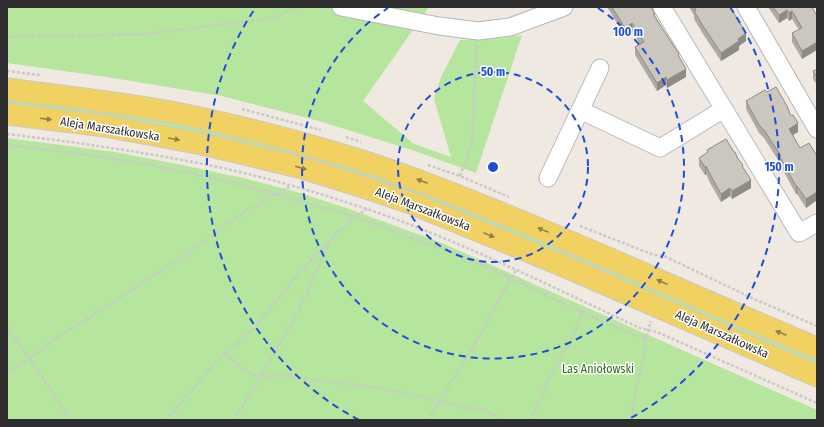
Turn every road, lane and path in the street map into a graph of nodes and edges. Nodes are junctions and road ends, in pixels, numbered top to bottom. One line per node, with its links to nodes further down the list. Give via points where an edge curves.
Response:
1 (298, 7): 7 (path, via 272,18 148,34)
2 (341, 7): 6 (lane)
3 (564, 7): 6 (lane, via 510,27)
4 (662, 7): 10 (lane)
5 (746, 7): 13 (lane)
6 (478, 31): 16 (path, via 472,143)
7 (7, 37)
8 (600, 68): 11 (lane)
9 (7, 89): 33 (main road, Aleja Marszałkowska, one-way to 9, via 550,233 420,180 356,159 252,130 184,115)
10 (724, 109): 11 (lane, via 660,148); 22 (lane, via 799,233)
11 (580, 110): 17 (lane)
12 (7, 114): 38 (main road, Aleja Marszałkowska, one-way to 38, via 105,126 202,144 299,167 360,186 411,203 560,264)
13 (817, 129)
14 (7, 134): 18 (path, via 184,160)
15 (7, 145): 19 (path, via 158,167)
16 (460, 176)
17 (548, 178)
18 (292, 186): 19 (path); 20 (path)
19 (276, 194): 21 (path); 35 (path, via 244,212 187,254 53,340)
20 (367, 209): 21 (path); 25 (path, via 440,236)
21 (354, 217): 23 (path); 26 (path)
22 (817, 223)
23 (331, 239): 34 (path, via 254,328); 37 (path, via 295,318)
24 (668, 258): 29 (path)
25 (516, 270): 26 (path); 31 (path)
26 (511, 278): 27 (path); 39 (path, via 473,347)
27 (582, 312): 32 (path); 46 (path, via 575,332 550,376)
28 (652, 317): 31 (path)
29 (817, 326)
30 (7, 328): 35 (path)
31 (648, 330): 32 (path); 40 (path, via 716,357)
32 (646, 338): 47 (path)
33 (817, 348)
34 (225, 354): 37 (path, via 248,372); 42 (path)
35 (30, 358): 36 (path); 41 (path)
36 (7, 372)
37 (260, 376): 39 (path, via 291,374 298,378 379,388); 43 (path)
38 (817, 376)
39 (439, 401): 44 (path); 45 (path, via 486,410)
40 (817, 403)
41 (70, 420)
42 (166, 420)
43 (234, 420)
44 (428, 420)
45 (504, 420)
46 (531, 420)
47 (631, 420)

